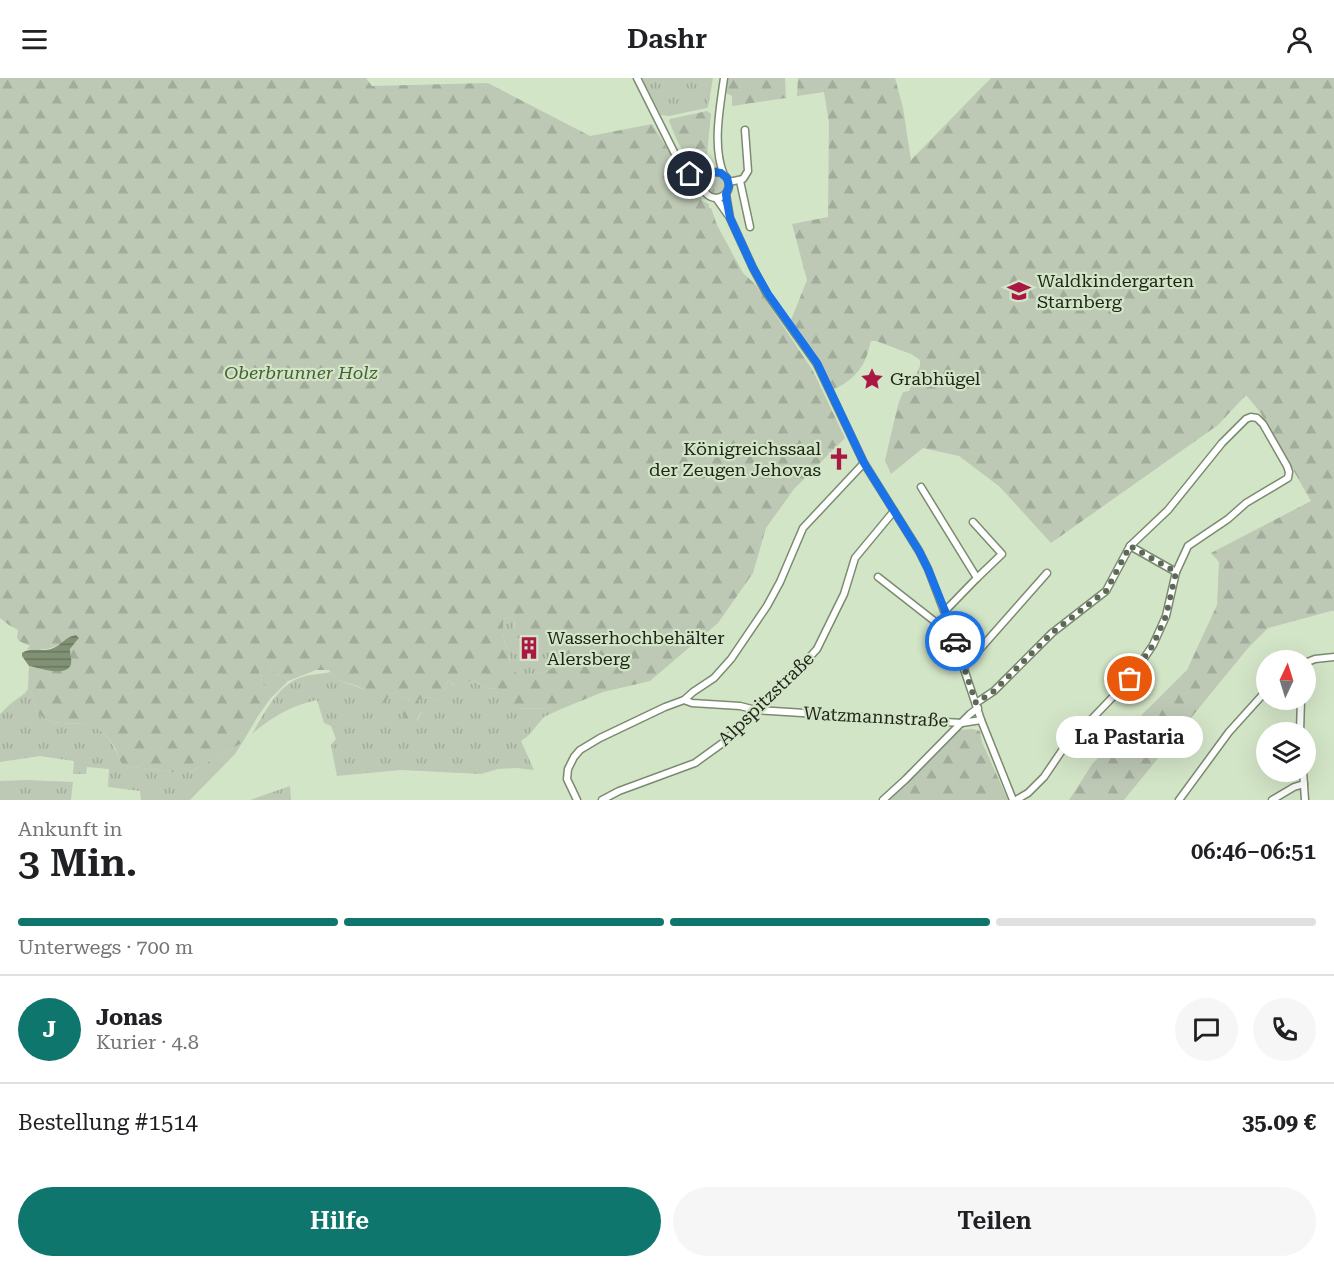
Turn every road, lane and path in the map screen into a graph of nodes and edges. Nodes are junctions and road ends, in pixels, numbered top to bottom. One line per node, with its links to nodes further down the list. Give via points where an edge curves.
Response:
1 (637, 78): 5 (street)
2 (724, 78): 4 (street)
3 (745, 130): 8 (street, via 748,171)
4 (718, 152): 6 (street); 7 (street)
5 (685, 167): 6 (street); 10 (street)
6 (708, 175): 7 (street); 10 (street)
7 (724, 175): 9 (street)
8 (740, 181): 9 (street); 14 (street)
9 (729, 182): 11 (street)
10 (703, 185): 12 (street, via 707,194)
11 (726, 194): 12 (street); 13 (street)
12 (716, 198): 13 (street)
13 (730, 218): 15 (street, via 768,294 817,363)
14 (750, 227)
15 (864, 463): 17 (street); 29 (street, via 803,528 767,606 730,659 714,678)
16 (921, 487): 23 (street)
17 (894, 511): 24 (street, via 919,551); 32 (street, Alpspitzstraße, via 855,558 844,594 817,649)
18 (973, 522): 23 (street, via 1002,554)
19 (1130, 546): 20 (street); 20 (street, via 1178,498 1222,442 1246,419 1257,418 1287,466 1288,477 1188,546); 31 (street, via 1106,591 1052,633)
20 (1176, 572): 39 (street, via 1166,616 1153,645 1130,679 1063,749 1044,777)
21 (1047, 573): 28 (street)
22 (878, 577): 25 (street, via 938,624)
23 (977, 578): 24 (street)
24 (945, 611): 25 (street)
25 (949, 624): 28 (street)
26 (1334, 657): 27 (street)
27 (1316, 659)
28 (964, 667): 31 (street)
29 (684, 700): 32 (street, Watzmannstraße); 36 (street, via 580,750 568,769 567,779)
30 (1256, 702): 40 (street, via 1228,732)
31 (977, 706): 33 (street); 34 (street)
32 (756, 710): 34 (street, Watzmannstraße); 37 (street, Alpspitzstraße, via 724,742 695,763)
33 (981, 720): 34 (street, Watzmannstraße); 39 (street)
34 (962, 723): 38 (street)
35 (1304, 784): 41 (street); 42 (street)
36 (577, 800)
37 (602, 800)
38 (883, 800)
39 (1015, 800)
40 (1179, 800)
41 (1272, 800)
42 (1305, 800)

